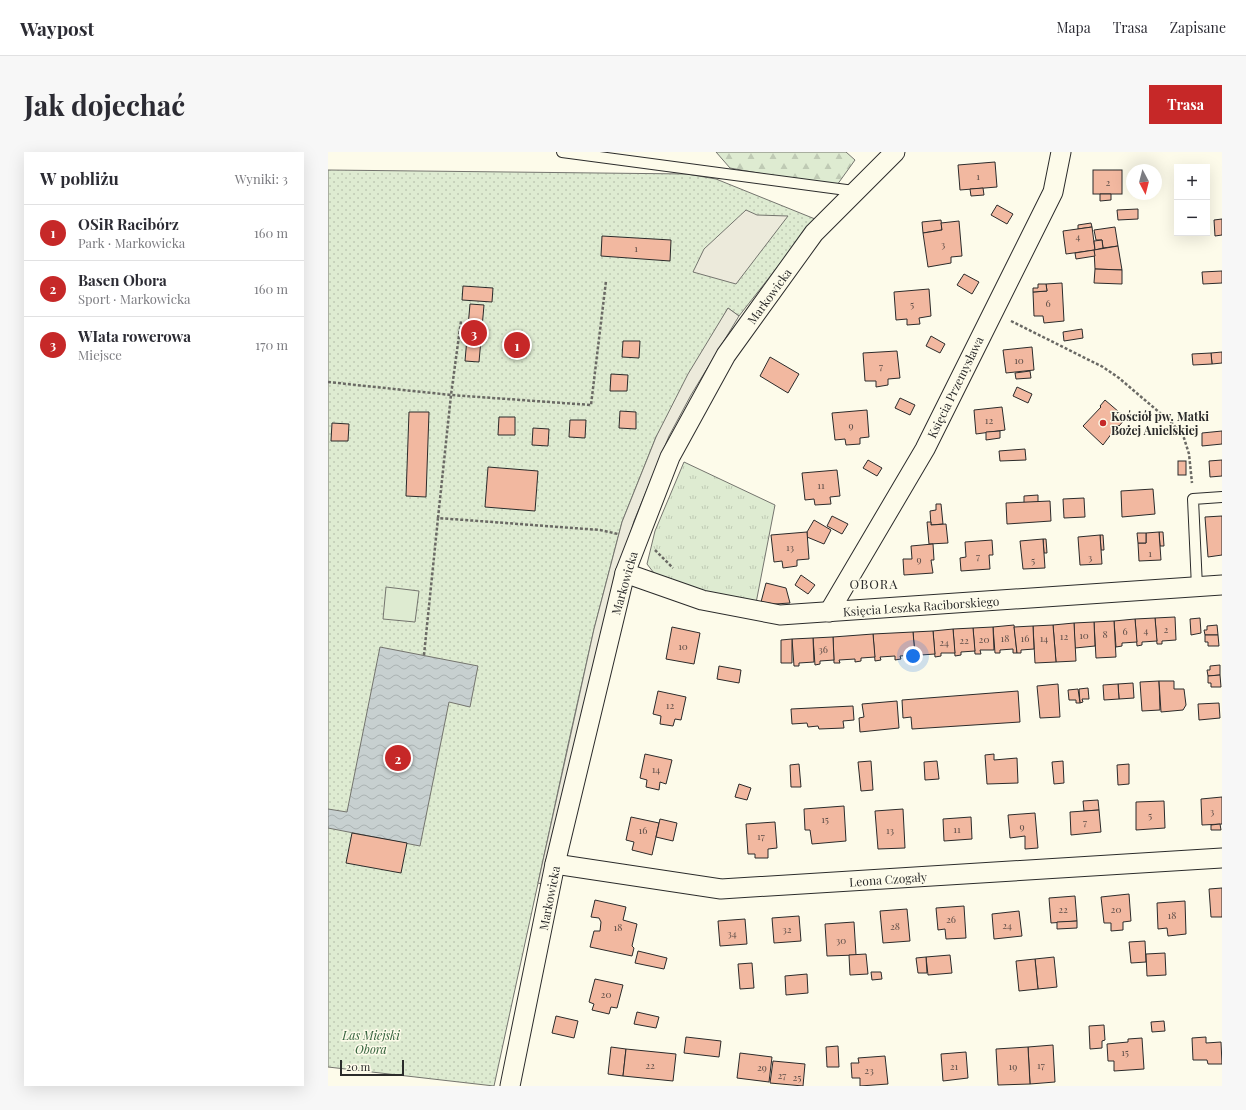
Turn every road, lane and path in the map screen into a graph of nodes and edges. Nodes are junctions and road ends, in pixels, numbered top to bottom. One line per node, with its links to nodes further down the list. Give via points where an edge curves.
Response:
1 (562, 152): 4 (lane)
2 (895, 152): 4 (street, Markowicka)
3 (1061, 152): 6 (street, Księcia Przemysława, via 1053,192)
4 (854, 191): 13 (street, Markowicka, via 814,233 726,355 670,457)
5 (606, 281): 9 (path, via 591,406)
6 (992, 312): 11 (path, via 1103,366 1173,424 1184,438 1190,454); 18 (street, Księcia Przemysława, via 925,449)
7 (461, 321): 9 (path)
8 (328, 382): 9 (path)
9 (451, 395): 12 (path)
10 (1222, 497): 11 (lane)
11 (1193, 499): 17 (lane)
12 (438, 518): 13 (path, via 600,530); 19 (path)
13 (638, 539): 14 (path, via 655,549); 15 (street, Markowicka)
14 (676, 570)
15 (625, 573): 18 (street, Księcia Leszka Raciborskiego, via 702,600 757,611 780,615); 21 (street, Markowicka)
16 (1222, 585): 17 (street, Księcia Leszka Raciborskiego)
17 (1197, 587): 18 (street, Księcia Leszka Raciborskiego)
18 (829, 612)
19 (424, 655)
20 (1222, 858): 21 (street, Leona Czogały, via 722,889)
21 (555, 864): 22 (street, Markowicka)
22 (510, 1086)

